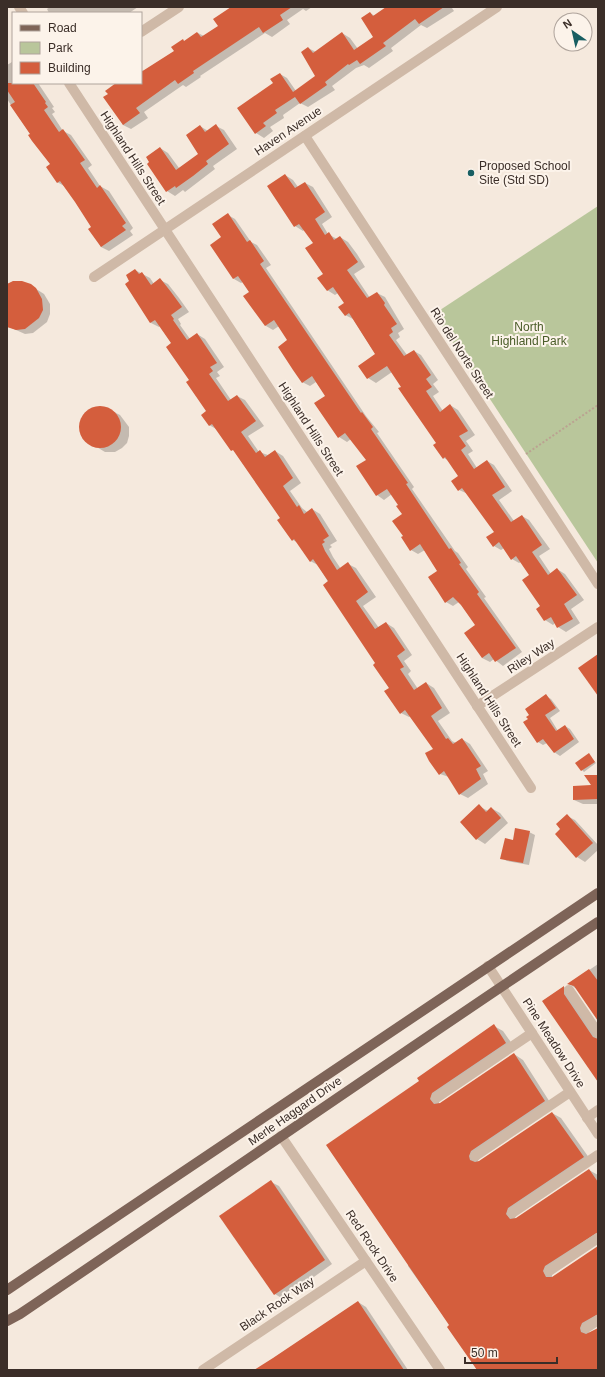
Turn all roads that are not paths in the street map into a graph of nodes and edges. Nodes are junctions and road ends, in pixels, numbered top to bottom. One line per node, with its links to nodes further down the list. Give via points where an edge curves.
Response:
1 (179, 7): 3 (street)
2 (497, 7): 5 (street, Haven Avenue)
3 (142, 31)
4 (70, 84): 6 (street, Highland Hills Street)
5 (305, 136): 6 (street, Haven Avenue); 8 (street, Rio del Norte Street)
6 (165, 230): 7 (street, Haven Avenue); 10 (street, Highland Hills Street)
7 (94, 277)
8 (598, 584)
9 (598, 627): 10 (street, Riley Way)
10 (477, 706): 11 (street, Highland Hills Street)
11 (531, 788)
12 (598, 893): 14 (main road, Merle Haggard Drive)
13 (598, 922): 15 (main road, Merle Haggard Drive)
14 (488, 966): 15 (street, Pine Meadow Drive); 31 (main road, Merle Haggard Drive)
15 (501, 986): 17 (street, Pine Meadow Drive); 24 (main road, Merle Haggard Drive)
16 (570, 990): 18 (street)
17 (532, 1033): 19 (street, Pine Meadow Drive); 20 (street)
18 (598, 1033)
19 (570, 1092): 22 (street, Pine Meadow Drive); 26 (street)
20 (436, 1098)
21 (598, 1110): 22 (street)
22 (587, 1118): 23 (street, Pine Meadow Drive)
23 (598, 1134)
24 (281, 1136): 29 (street, Red Rock Drive); 33 (main road, Merle Haggard Drive, via 162,1219)
25 (598, 1155): 27 (street)
26 (475, 1156)
27 (512, 1213)
28 (598, 1238): 30 (street)
29 (366, 1261): 35 (street, Black Rock Way); 36 (street, Red Rock Drive)
30 (549, 1271)
31 (7, 1290)
32 (598, 1320): 34 (street)
33 (7, 1321)
34 (586, 1328)
35 (203, 1370)
36 (440, 1370)

